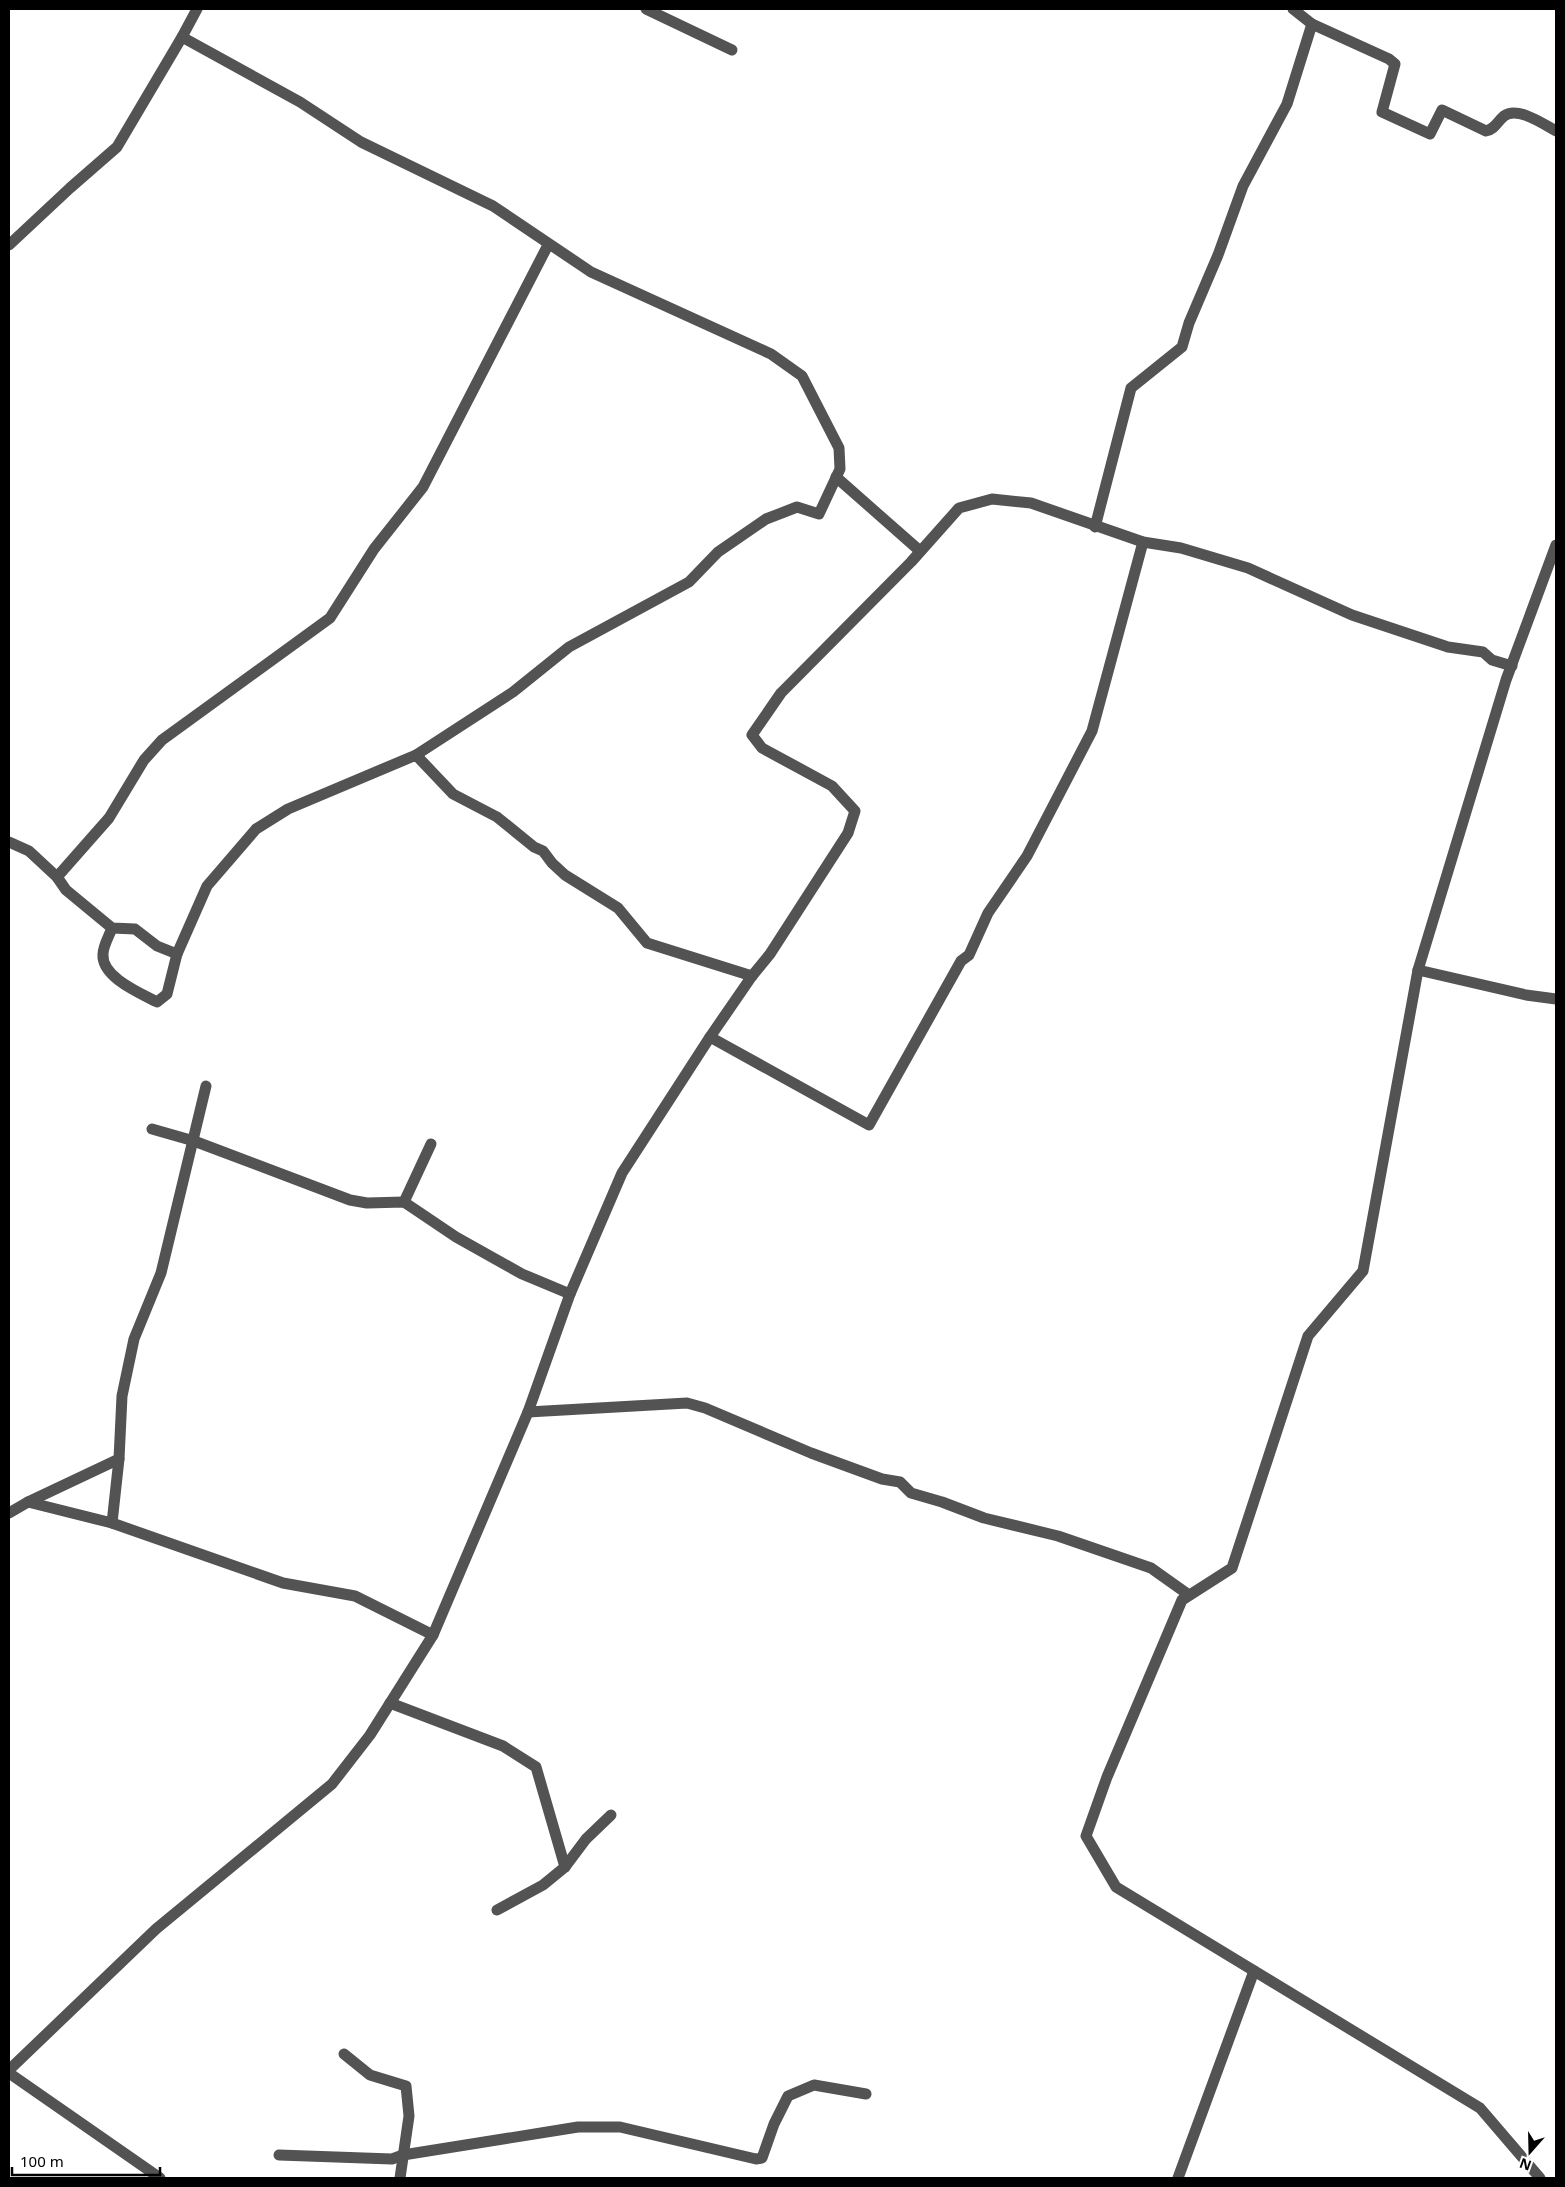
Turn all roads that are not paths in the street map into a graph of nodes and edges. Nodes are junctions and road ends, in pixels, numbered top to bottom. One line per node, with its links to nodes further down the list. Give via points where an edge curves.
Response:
1 (197, 9): 5 (street)
2 (646, 9): 6 (street)
3 (1293, 9): 4 (street)
4 (1312, 24): 7 (street, via 1395,64 1382,112 1416,129 1430,134 1442,110 1486,131 1493,129 1505,115 1518,112); 11 (street, via 1287,104 1243,186 1182,347 1130,388)
5 (182, 37): 8 (street, via 300,102 362,142 493,206); 9 (street, via 117,147)
6 (732, 50)
7 (1556, 131)
8 (548, 244): 10 (street, via 592,272 771,354 802,376 839,448 840,469); 18 (street, via 422,487 374,549 330,618 162,740 144,760 109,818)
9 (9, 245)
10 (836, 477): 14 (street); 16 (street, via 819,514 797,508 766,519 718,552 689,582 569,647 513,692)
11 (1095, 526): 12 (street); 14 (street, via 1031,503 992,499 959,508)
12 (1144, 542): 15 (street, via 1181,548 1248,568 1352,615 1448,647 1483,652 1492,660); 24 (street, via 1092,731 1027,856 988,913 970,955 960,961 869,1124)
13 (1556, 545): 15 (street)
14 (920, 551): 22 (street, via 780,693 752,736 762,748 832,786 856,811 848,833 770,954)
15 (1512, 666): 21 (street)
16 (416, 755): 20 (street, via 288,809 256,829 207,886); 22 (street, via 453,794 497,817 543,851 565,874 618,908 647,943)
17 (9, 842): 18 (street, via 29,851)
18 (57, 877): 19 (street, via 66,890)
19 (112, 928): 20 (street, via 134,929 158,946); 20 (street, via 103,954 109,972 157,1002 167,994)
20 (177, 954)
21 (1418, 970): 23 (street); 36 (street, via 1363,1271 1308,1336 1232,1568)
22 (752, 976): 24 (street)
23 (1556, 999)
24 (710, 1037): 30 (street, via 622,1173)
25 (206, 1086): 27 (street)
26 (152, 1129): 27 (street)
27 (194, 1141): 29 (street, via 350,1200); 32 (street, via 161,1273 134,1339 122,1396)
28 (431, 1144): 29 (street)
29 (404, 1202): 30 (street, via 514,1270)
30 (570, 1294): 31 (street)
31 (528, 1412): 36 (street, via 687,1403 882,1479 900,1482 911,1493 984,1518 1058,1536 1151,1568); 37 (street)
32 (119, 1459): 33 (street); 35 (street)
33 (28, 1502): 34 (street); 35 (street)
34 (9, 1513)
35 (112, 1523): 37 (street, via 283,1583 355,1596)
36 (1189, 1595): 42 (street, via 1182,1600 1107,1777 1086,1836 1116,1887)
37 (433, 1635): 38 (street)
38 (390, 1703): 40 (street, via 503,1746 536,1767); 44 (street, via 332,1784 156,1929)
39 (611, 1814): 40 (street)
40 (564, 1867): 41 (street, via 543,1885)
41 (497, 1910)
42 (1254, 1971): 50 (street); 51 (street, via 1480,2108)
43 (344, 2054): 47 (street, via 370,2075 406,2086 409,2116)
44 (9, 2072): 48 (street)
45 (866, 2094): 47 (street, via 814,2085 788,2096 762,2158 756,2159 620,2127 578,2127)
46 (279, 2155): 47 (street, via 392,2160)
47 (404, 2155): 49 (street)
48 (160, 2178)
49 (400, 2178)
50 (1178, 2178)
51 (1540, 2178)

